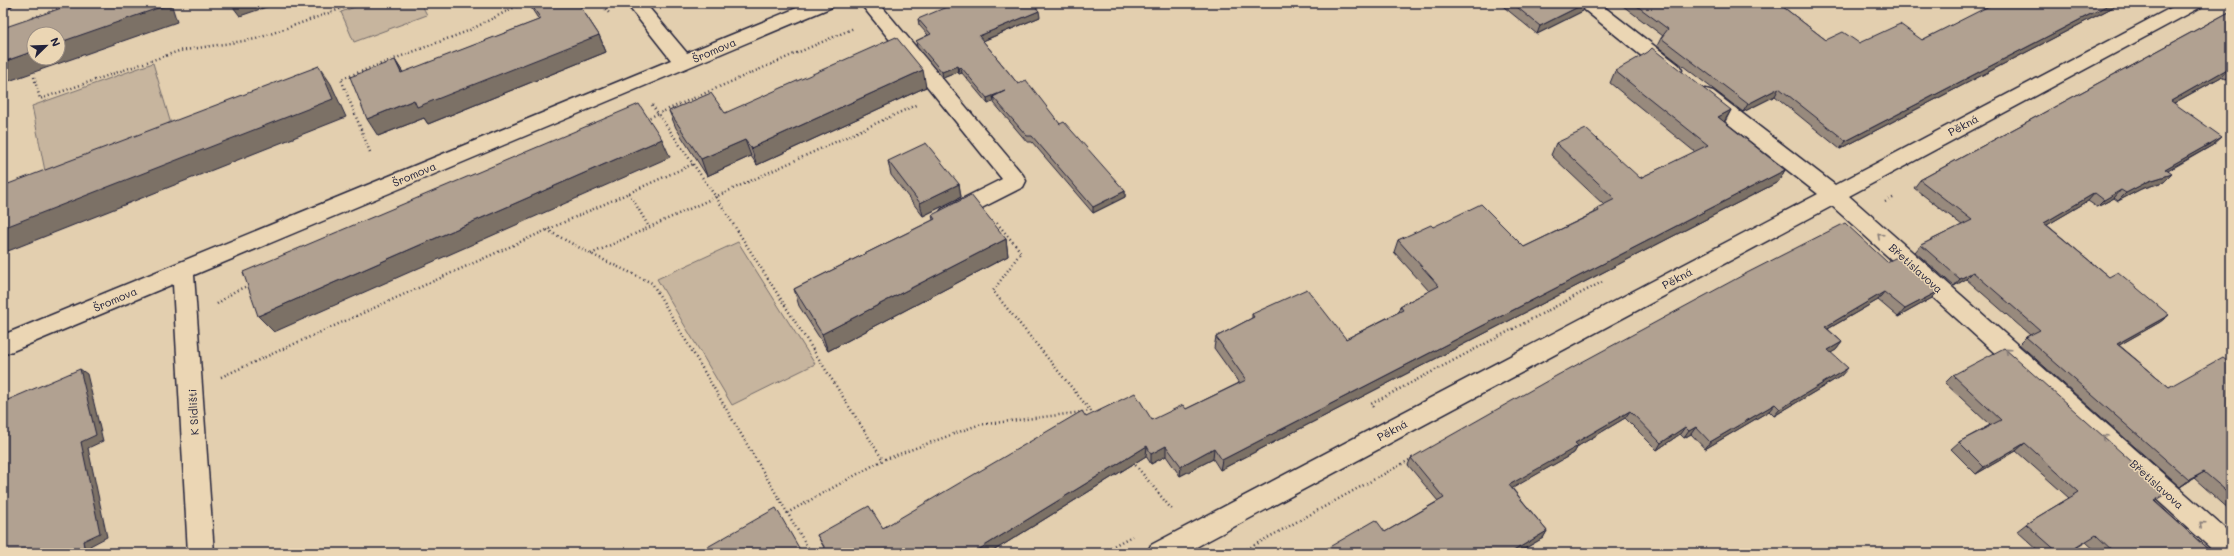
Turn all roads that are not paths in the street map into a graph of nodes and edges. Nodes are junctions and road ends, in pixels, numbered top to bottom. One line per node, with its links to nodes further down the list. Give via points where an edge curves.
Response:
1 (634, 3): 6 (street)
2 (826, 3): 6 (street, Šromova)
3 (869, 3): 8 (street, via 1016,181)
4 (1587, 3): 7 (street, Břetislavova)
5 (2195, 3): 7 (street, Pěkná)
6 (684, 62): 9 (street, Šromova)
7 (1833, 194): 11 (street, Pěkná); 12 (street, Břetislavova, one-way to 7)
8 (929, 225)
9 (183, 270): 10 (street, Šromova); 13 (street, K Sídlišti)
10 (3, 345)
11 (1178, 547)
12 (2231, 550)
13 (201, 553)

